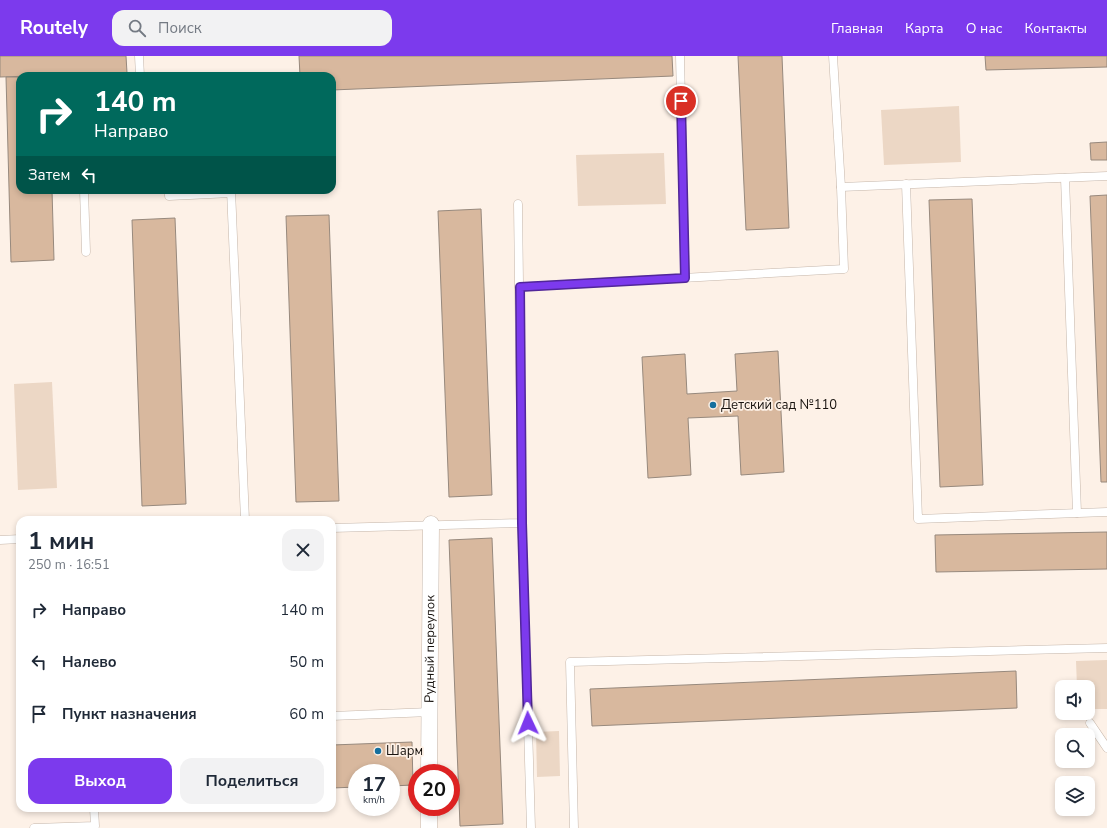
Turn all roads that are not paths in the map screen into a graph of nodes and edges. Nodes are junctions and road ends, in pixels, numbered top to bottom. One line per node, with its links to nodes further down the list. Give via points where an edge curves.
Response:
1 (139, 56): 4 (lane)
2 (680, 56): 15 (lane)
3 (833, 56): 8 (lane)
4 (140, 72)
5 (1107, 176): 6 (lane)
6 (1065, 178): 7 (lane); 18 (lane)
7 (906, 184): 8 (lane); 18 (lane, via 918,519)
8 (841, 187): 15 (lane, via 844,269)
9 (84, 194): 14 (lane)
10 (169, 194): 11 (lane)
11 (200, 194)
12 (231, 194): 19 (lane)
13 (518, 204): 16 (lane)
14 (86, 252)
15 (685, 278): 16 (lane)
16 (520, 287): 20 (lane)
17 (1107, 512): 18 (lane)
18 (1077, 513)
19 (245, 516)
20 (522, 523): 21 (lane); 35 (lane)
21 (431, 524): 22 (lane); 26 (street, Рудный переулок)
22 (336, 528)
23 (16, 539): 24 (lane)
24 (0, 540)
25 (1107, 648): 36 (lane, via 570,662)
26 (430, 712): 27 (lane); 30 (street, Рудный переулок)
27 (336, 716)
28 (1090, 722): 29 (lane)
29 (1107, 748)
30 (429, 764)
31 (94, 812): 33 (lane, via 95,826)
32 (429, 816): 34 (street)
33 (34, 828)
34 (429, 828)
35 (531, 828)
36 (574, 828)

